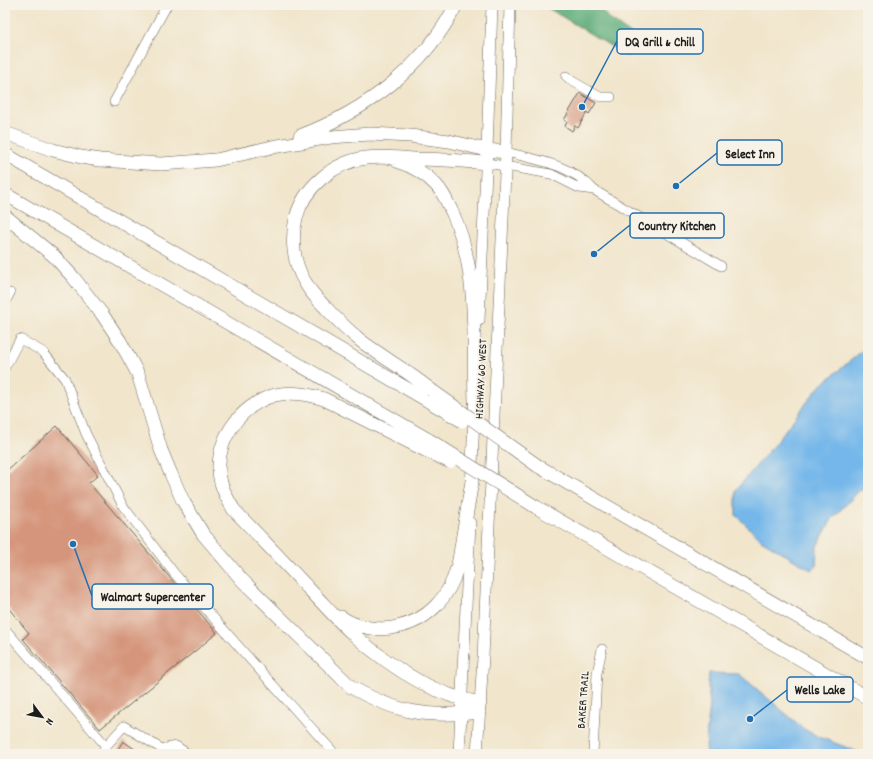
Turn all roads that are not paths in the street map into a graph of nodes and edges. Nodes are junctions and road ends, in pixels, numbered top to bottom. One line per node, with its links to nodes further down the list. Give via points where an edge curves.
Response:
1 (167, 5): 7 (street)
2 (456, 5): 9 (highway, via 420,58 391,85 361,107 342,117)
3 (492, 5): 10 (main road, HIGHWAY 60 WEST)
4 (510, 5): 11 (main road, HIGHWAY 60 WEST)
5 (566, 76): 6 (street, via 600,97)
6 (611, 97)
7 (114, 102)
8 (5, 133): 9 (highway, via 81,157 161,164 216,160)
9 (272, 147): 10 (highway, via 331,137 370,134 449,141)
10 (487, 150): 11 (highway); 14 (main road, HIGHWAY 60 WEST)
11 (506, 152): 15 (main road, HIGHWAY 60 WEST); 16 (street, via 560,167 584,179)
12 (5, 154): 23 (highway)
13 (384, 158): 14 (highway); 23 (highway, via 366,158 348,163 318,181 306,195 298,212 293,230 293,248 304,282 315,297 362,341); 24 (highway, via 412,167 425,175 445,197 456,220 471,276)
14 (487, 163): 15 (street); 24 (main road, HIGHWAY 60 WEST)
15 (505, 166): 16 (street, via 551,174 579,188); 33 (main road, HIGHWAY 60 WEST)
16 (594, 190): 19 (street)
17 (5, 194): 25 (highway)
18 (5, 216): 34 (highway, via 54,256 102,314 120,341 138,374 162,450 183,501 203,534 242,580 351,686 392,707 429,715)
19 (721, 266)
20 (10, 293): 21 (street)
21 (5, 302)
22 (5, 367): 40 (street, via 20,339 43,352 66,378 86,434 123,506 174,573)
23 (430, 396): 30 (highway, bridge, via 538,466)
24 (475, 401): 26 (main road, HIGHWAY 60 WEST)
25 (428, 445): 27 (highway, via 308,394 276,395 261,400 247,409 227,434 221,449 219,465 221,482 230,504); 31 (highway, bridge)
26 (472, 481): 27 (highway, via 458,567 453,582 433,609 420,619 388,629 355,624); 32 (main road, HIGHWAY 60 WEST)
27 (327, 607): 32 (highway, via 379,656 409,676)
28 (5, 629): 35 (street)
29 (602, 649): 43 (street, BAKER TRAIL, via 597,673)
30 (868, 658)
31 (868, 698)
32 (462, 700): 33 (highway); 34 (main road, HIGHWAY 60 WEST)
33 (480, 708): 34 (highway); 42 (main road, HIGHWAY 60 WEST)
34 (462, 714): 41 (main road, HIGHWAY 60 WEST)
35 (106, 746): 36 (street); 37 (street, via 124,726 162,749 176,746)
36 (101, 754)
37 (188, 754)
38 (244, 754): 39 (street)
39 (247, 754)
40 (335, 754)
41 (460, 754)
42 (476, 754)
43 (593, 754)

